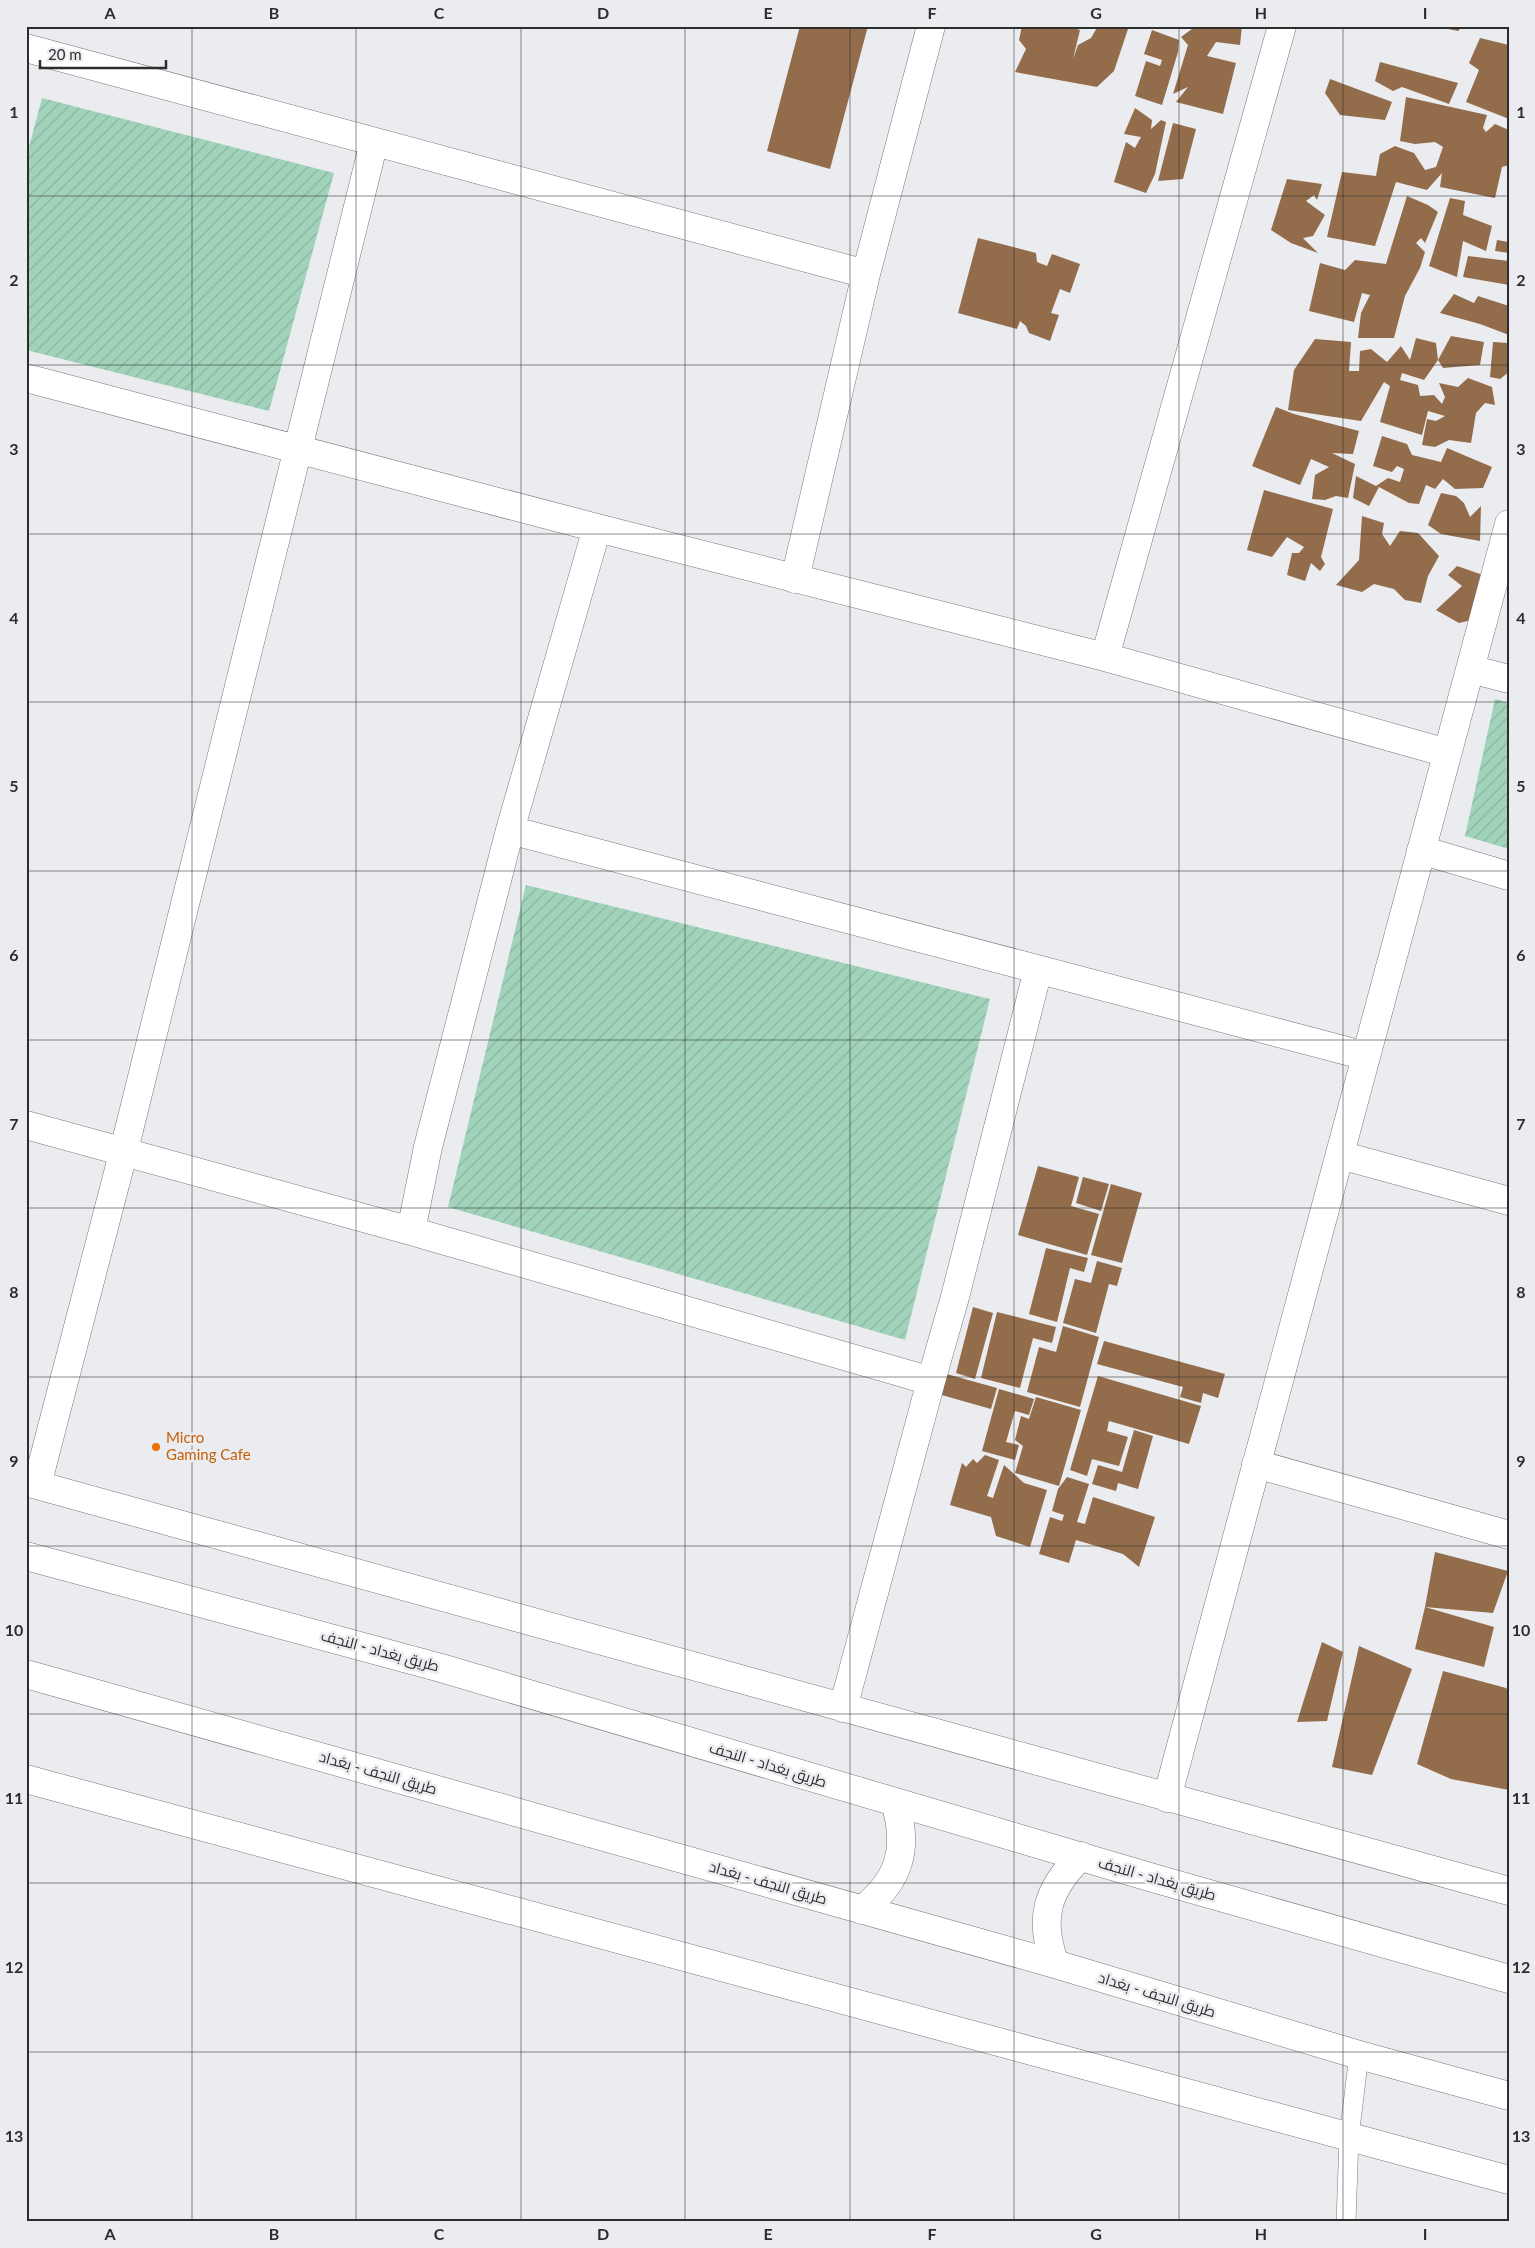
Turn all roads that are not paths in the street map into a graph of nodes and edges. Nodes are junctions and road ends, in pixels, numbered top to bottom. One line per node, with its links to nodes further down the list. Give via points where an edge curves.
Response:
1 (931, 26): 5 (street)
2 (1282, 26): 11 (street)
3 (26, 48): 4 (street)
4 (374, 142): 5 (street); 7 (street)
5 (866, 274): 10 (street)
6 (27, 383): 7 (street)
7 (298, 450): 9 (street); 21 (street)
8 (1509, 524): 12 (street)
9 (597, 528): 10 (street); 15 (street)
10 (795, 579): 11 (street)
11 (1105, 657): 14 (street)
12 (1470, 669): 13 (street); 14 (street)
13 (1509, 679)
14 (1447, 753): 16 (street)
15 (510, 830): 18 (street); 24 (street, via 428,1147)
16 (1421, 850): 17 (street); 19 (street)
17 (1509, 876)
18 (1038, 970): 19 (street); 25 (street, via 955,1297)
19 (1366, 1056): 22 (street)
20 (26, 1125): 21 (street)
21 (124, 1150): 24 (street); 27 (street)
22 (1340, 1155): 23 (street); 26 (street)
23 (1509, 1201)
24 (411, 1231): 25 (street)
25 (930, 1381): 31 (street)
26 (1256, 1464): 28 (street); 33 (street)
27 (32, 1484): 31 (street)
28 (1509, 1535)
29 (26, 1556): 34 (street, طريق بغداد - النجف, via 441,1668)
30 (26, 1674): 37 (street, طريق النجف - بغداد)
31 (843, 1708): 33 (street)
32 (26, 1779): 42 (street)
33 (1167, 1798): 36 (street)
34 (895, 1802): 35 (street, طريق بغداد - النجف); 37 (street, via 902,1836 899,1863 878,1897)
35 (1081, 1856): 38 (street, via 1055,1886 1048,1905 1048,1945); 39 (street, طريق بغداد - النجف)
36 (1509, 1891)
37 (862, 1910): 38 (street, طريق النجف - بغداد)
38 (1055, 1964): 40 (street, طريق النجف - بغداد)
39 (1509, 1979)
40 (1358, 2055): 41 (street, طريق النجف - بغداد); 42 (lane)
41 (1509, 2096)
42 (1349, 2137): 43 (street); 44 (lane)
43 (1509, 2180)
44 (1346, 2222)

